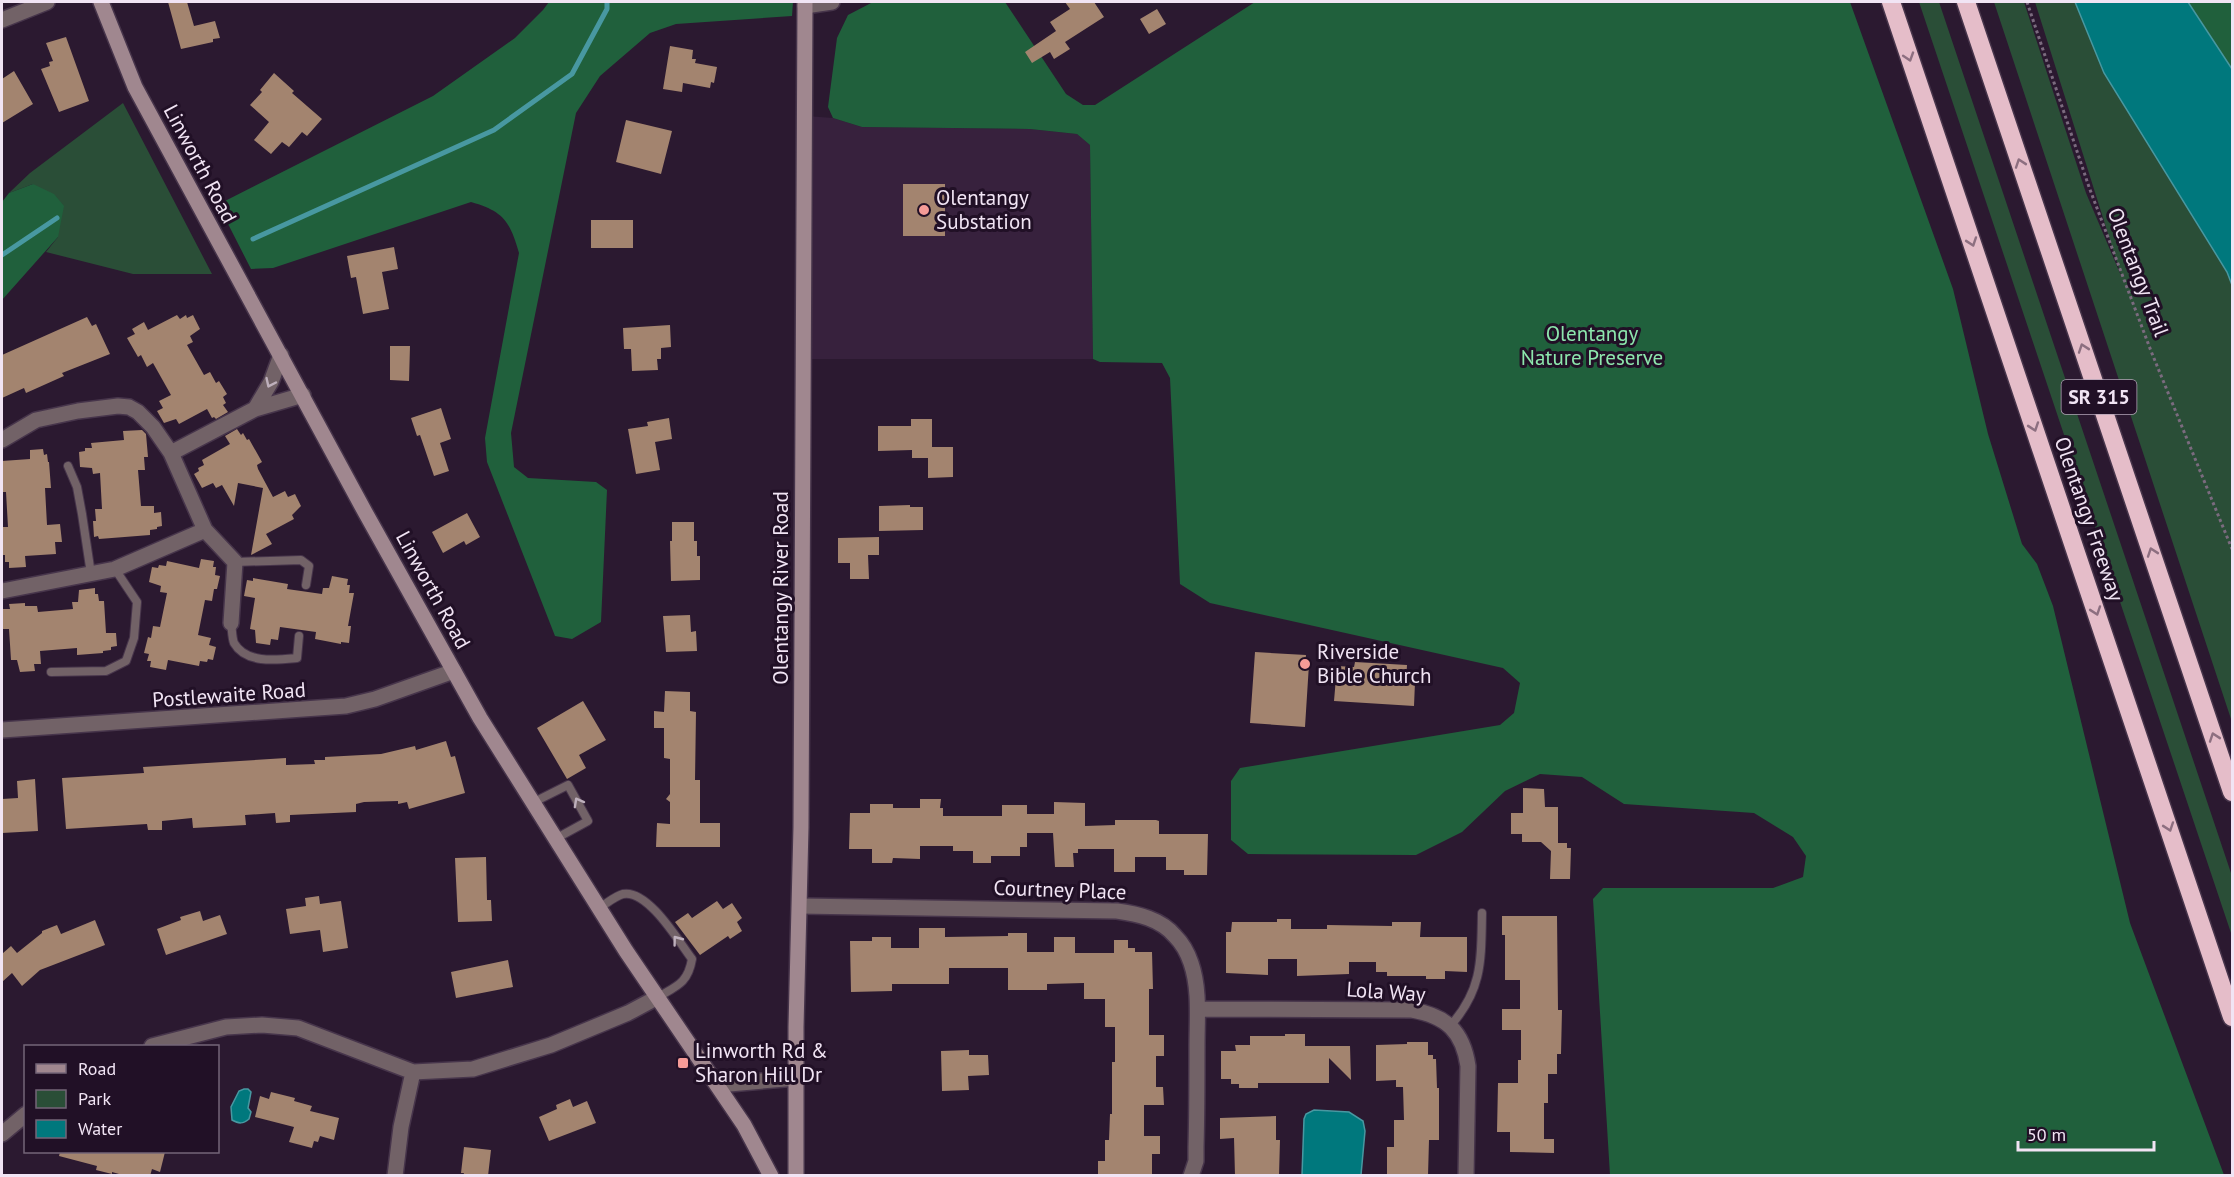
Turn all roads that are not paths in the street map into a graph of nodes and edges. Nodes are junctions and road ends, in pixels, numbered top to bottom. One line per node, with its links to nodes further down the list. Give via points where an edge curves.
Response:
1 (47, 2): 7 (street)
2 (101, 2): 8 (main road, Linworth Road, via 135,87)
3 (832, 2): 6 (street)
4 (1891, 2): 33 (highway, Olentangy Freeway / SR 315, one-way to 33)
5 (1966, 2): 25 (highway, SR 315, one-way to 5)
6 (805, 4): 28 (main road, Olentangy River Road)
7 (2, 20)
8 (281, 355): 9 (main road, Linworth Road); 10 (street, one-way to 10)
9 (303, 395): 10 (street); 22 (main road, Linworth Road)
10 (255, 409): 12 (street)
11 (2, 440): 12 (street, via 36,420 118,405 138,412)
12 (171, 453): 14 (street)
13 (68, 466): 17 (lane, via 77,487)
14 (205, 531): 15 (street); 16 (street)
15 (235, 562): 18 (lane, via 301,560 309,566); 20 (street)
16 (115, 569): 17 (street); 23 (lane, via 137,602 134,638 126,661 106,671)
17 (91, 574): 19 (street)
18 (306, 585)
19 (2, 591)
20 (231, 623): 21 (lane, via 234,642 246,655 273,660 297,658)
21 (299, 636)
22 (454, 671): 24 (street, Postlewaite Road, via 338,708); 26 (main road, Linworth Road)
23 (51, 672)
24 (2, 730)
25 (2232, 792)
26 (532, 803): 27 (main road, Linworth Road); 27 (lane, one-way to 26, via 588,821 568,785)
27 (555, 839): 29 (main road, Linworth Road)
28 (800, 906): 32 (street, Courtney Place, via 1136,913 1166,927 1183,947 1191,964); 37 (main road, Olentangy River Road)
29 (599, 908): 31 (main road, Linworth Road); 31 (lane, one-way to 29, via 684,982 692,959 645,899 621,894)
30 (1482, 913): 34 (lane, via 1477,982 1464,1010)
31 (658, 997): 36 (street, via 551,1045 473,1069); 38 (main road, Linworth Road)
32 (1198, 1009): 34 (street, Lola Way, via 1412,1010 1426,1012); 44 (street, Courtney Place, via 1196,1161)
33 (2232, 1017)
34 (1451, 1026): 45 (street, via 1463,1045 1468,1066)
35 (159, 1045): 36 (street, via 226,1027 262,1024 298,1028)
36 (413, 1072): 41 (street)
37 (796, 1078): 38 (street); 43 (main road, Olentangy River Road)
38 (718, 1085): 42 (main road, Linworth Road)
39 (24, 1116): 40 (street)
40 (2, 1134)
41 (395, 1176)
42 (771, 1176)
43 (796, 1176)
44 (1191, 1176)
45 (1466, 1176)

